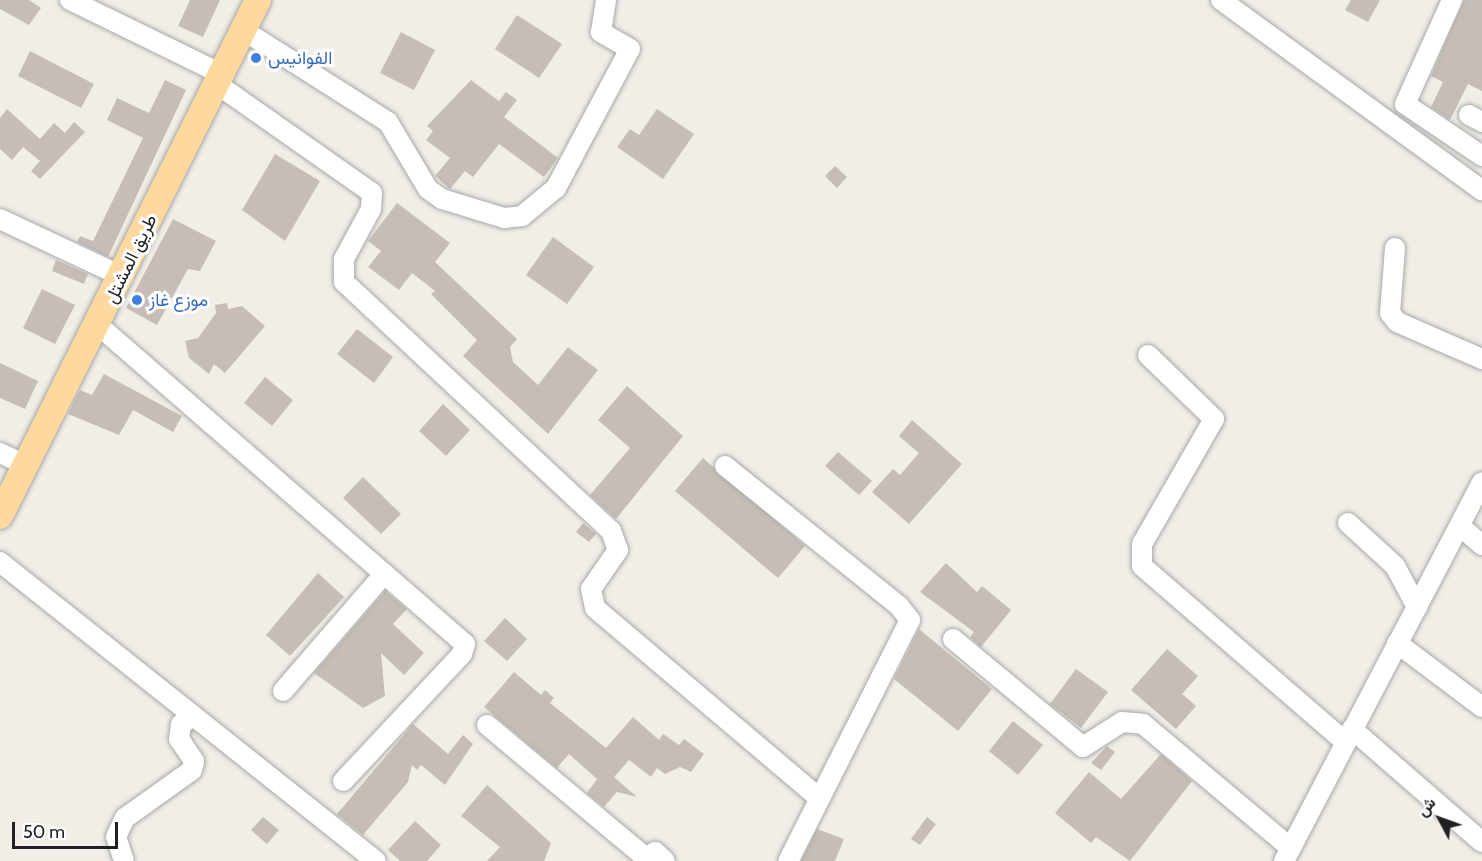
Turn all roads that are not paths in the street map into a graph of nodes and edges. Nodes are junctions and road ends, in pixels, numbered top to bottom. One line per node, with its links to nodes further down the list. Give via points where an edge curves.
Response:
1 (70, 0): 7 (street)
2 (258, 0): 6 (main road, طريق المشتل)
3 (606, 0): 6 (street, via 601,32 630,49 566,173 539,206 522,216 504,218 442,199 428,189 388,122)
4 (1221, 0): 9 (street)
5 (1452, 0): 8 (street, via 1405,104)
6 (243, 30): 7 (main road, طريق المشتل)
7 (219, 79): 12 (main road, طريق المشتل); 35 (street, via 372,193 371,209 344,259 344,282 611,531 618,550 591,589 595,608)
8 (1482, 156)
9 (1482, 190)
10 (0, 219): 12 (street)
11 (1395, 248): 15 (street, via 1390,313 1396,322)
12 (123, 277): 13 (main road, طريق المشتل)
13 (98, 325): 17 (main road, طريق المشتل); 25 (street)
14 (1148, 355): 33 (street, via 1214,419 1142,544 1142,566)
15 (1482, 359)
16 (0, 453): 17 (street)
17 (26, 465): 20 (main road, طريق المشتل)
18 (725, 466): 35 (street, via 899,606 910,620)
19 (1482, 483): 22 (street)
20 (0, 516)
21 (1348, 523): 26 (street, via 1395,566)
22 (1460, 526): 23 (street); 26 (street)
23 (1482, 545)
24 (0, 562): 31 (street)
25 (384, 574): 29 (street); 34 (street, via 465,644 462,654)
26 (1417, 607): 28 (street)
27 (953, 639): 37 (street, via 1083,747 1122,722 1143,724)
28 (1397, 644): 30 (street); 33 (street)
29 (283, 691)
30 (1482, 707)
31 (194, 716): 39 (street, via 181,724 179,739 194,761 192,770 125,818 116,837); 40 (street)
32 (487, 725): 38 (street)
33 (1348, 736): 36 (street); 37 (street)
34 (343, 781)
35 (819, 798): 41 (street)
36 (1482, 842)
37 (1287, 854)
38 (652, 860)
39 (124, 861)
40 (376, 861)
41 (788, 861)

